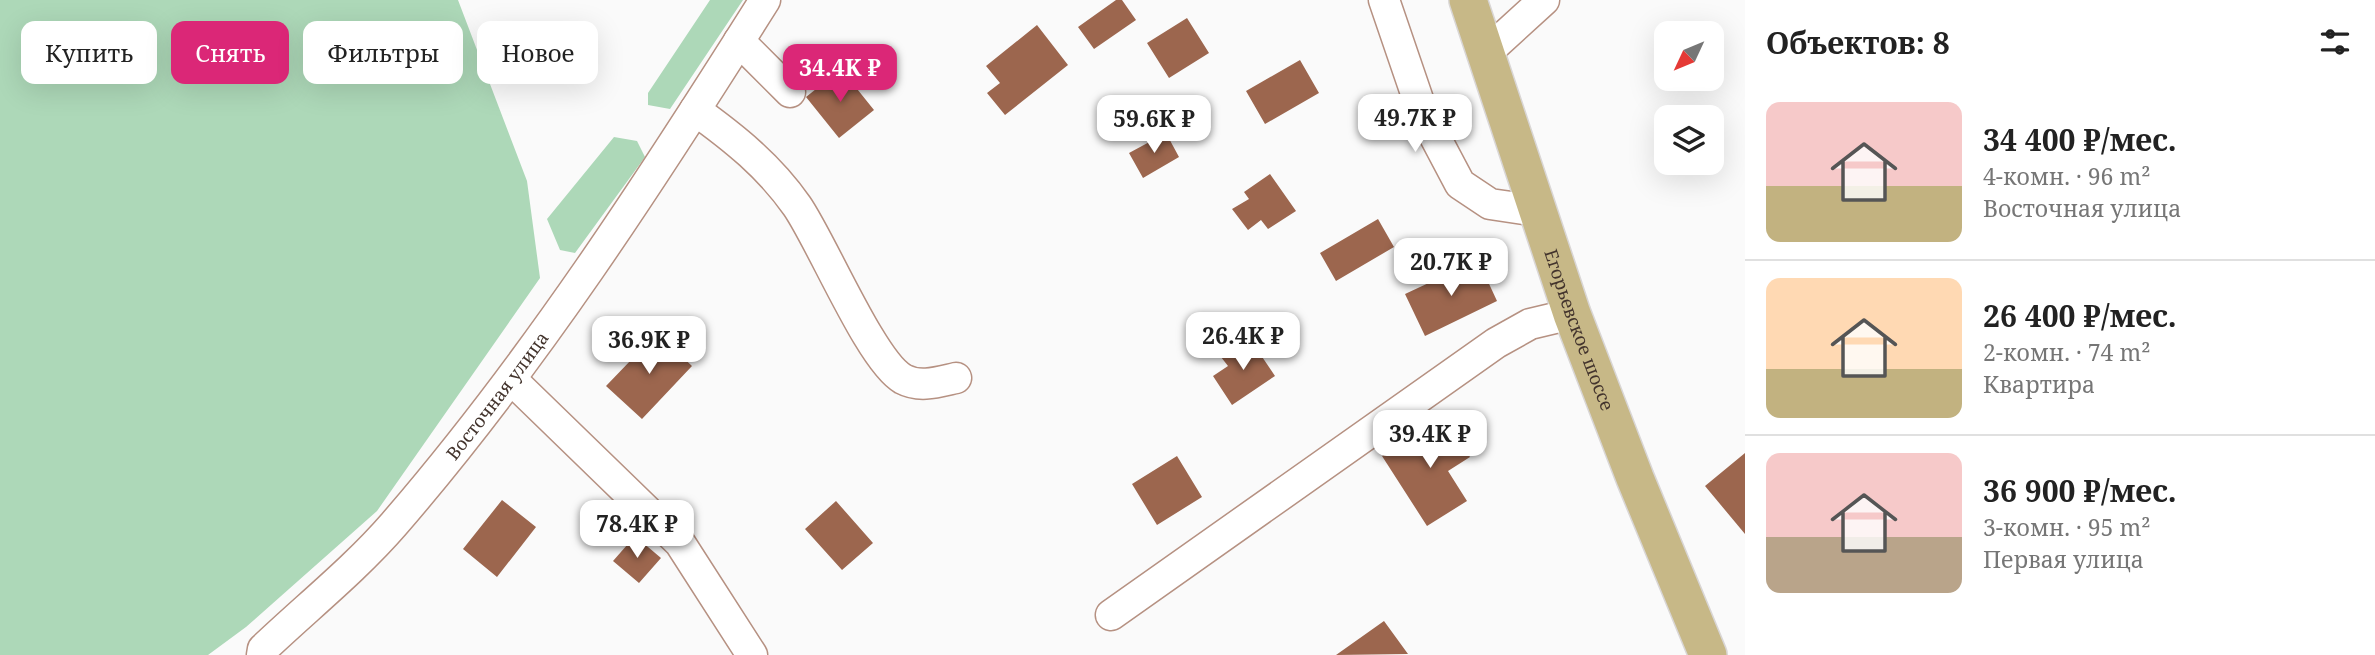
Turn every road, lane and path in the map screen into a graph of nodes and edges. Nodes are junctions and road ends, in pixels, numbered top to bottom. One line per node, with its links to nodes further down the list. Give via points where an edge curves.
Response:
1 (765, 0): 5 (street, Восточная улица)
2 (1384, 0): 9 (street, via 1423,114 1460,184 1490,204)
3 (1468, 0): 6 (main road, Егорьевское шоссе)
4 (1544, 0): 6 (street)
5 (739, 41): 7 (street); 8 (street, Восточная улица)
6 (1487, 52): 9 (main road, Егорьевское шоссе)
7 (790, 92)
8 (695, 110): 11 (street, via 772,173 798,208 880,357 903,379 926,385); 12 (street, Восточная улица)
9 (1538, 211): 10 (main road, Егорьевское шоссе)
10 (1572, 314): 13 (street, via 1530,324 1496,343); 16 (main road, Егорьевское шоссе)
11 (956, 378)
12 (512, 380): 14 (street, Восточная улица, via 392,526 263,649); 15 (street, via 680,543)
13 (1111, 615)
14 (262, 655)
15 (752, 655)
16 (1708, 655)

